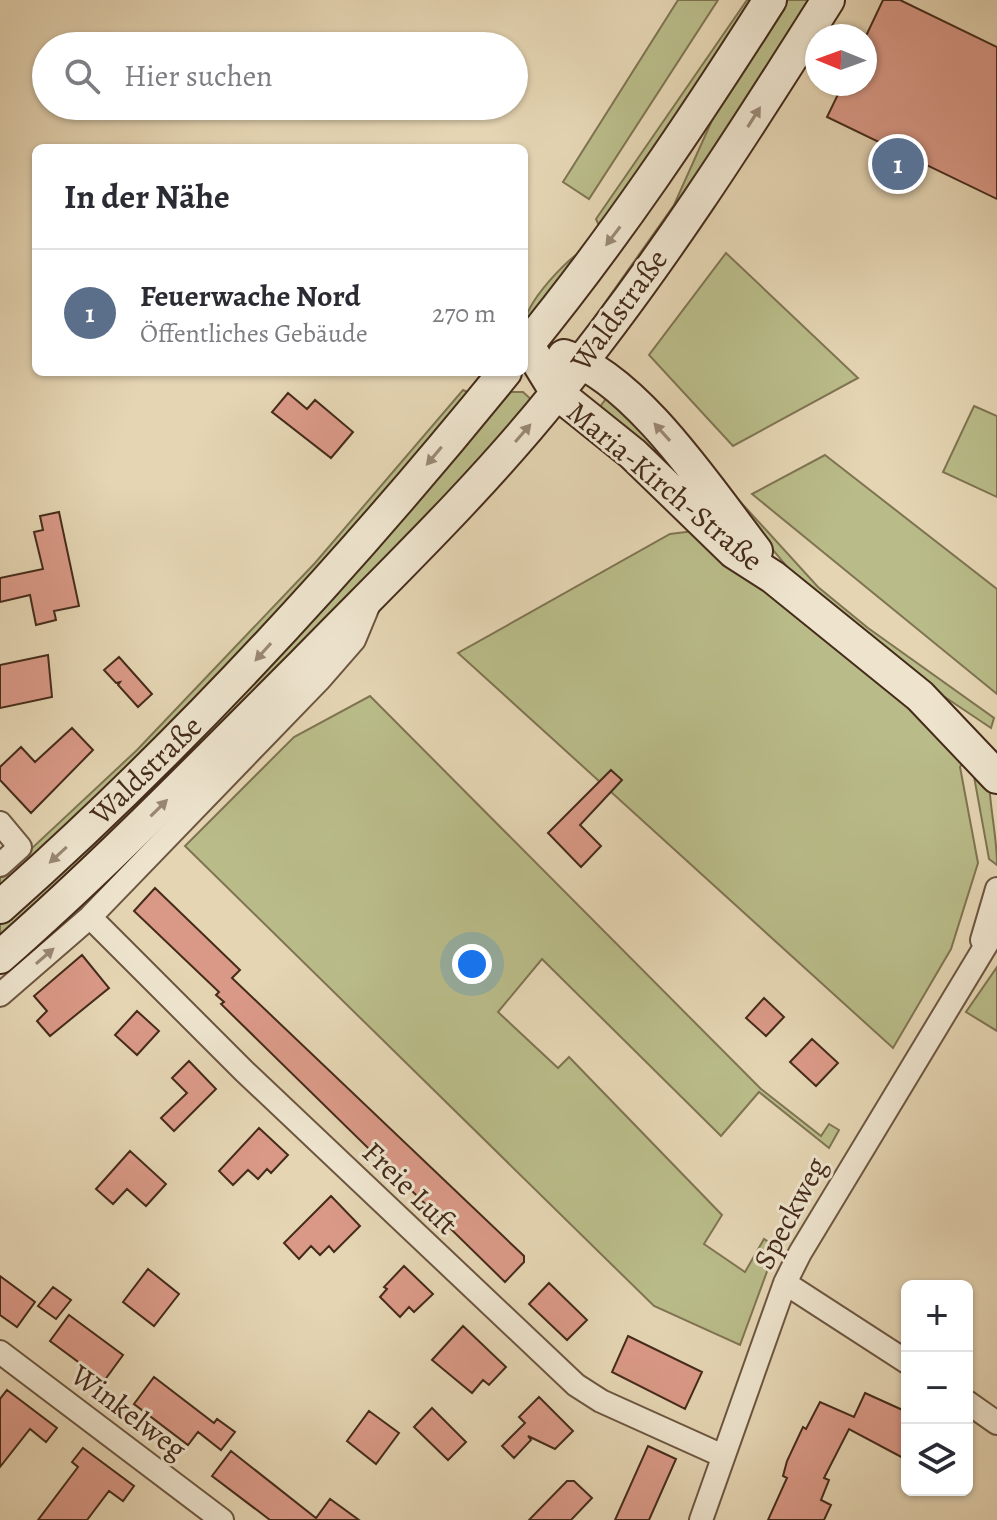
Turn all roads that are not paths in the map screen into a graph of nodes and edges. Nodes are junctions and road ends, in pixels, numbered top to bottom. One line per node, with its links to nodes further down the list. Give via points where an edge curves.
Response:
1 (770, 0): 3 (main road, Waldstraße, one-way to 3, via 624,222)
2 (828, 0): 6 (main road, Waldstraße, one-way to 2, via 712,183)
3 (528, 343)
4 (528, 347): 6 (main road, Maria-Kirch-Straße)
5 (528, 349): 8 (main road, Maria-Kirch-Straße)
6 (582, 361): 8 (main road, Waldstraße); 9 (main road, Maria-Kirch-Straße, one-way to 6, via 663,432)
7 (502, 376): 17 (main road, Waldstraße, one-way to 17, via 250,667)
8 (557, 393): 9 (main road, Maria-Kirch-Straße, via 633,454 734,552); 10 (main road, Waldstraße, one-way to 8)
9 (773, 577): 11 (main road, Maria-Kirch-Straße)
10 (374, 592): 18 (street, Waldstraße, via 354,640); 21 (main road, Waldstraße, one-way to 10, via 150,817)
11 (920, 696): 12 (main road, Maria-Kirch-Straße); 13 (main road, Maria-Kirch-Straße)
12 (997, 741)
13 (997, 777)
14 (0, 823): 15 (street, via 20,847)
15 (0, 865)
16 (997, 889): 20 (street, Speckweg)
17 (0, 907)
18 (90, 917): 22 (street, Waldstraße, one-way to 18); 28 (street, Freie Luft, via 576,1385)
19 (997, 927): 20 (street, Speckweg)
20 (977, 956): 23 (street, Speckweg)
21 (0, 957)
22 (0, 995)
23 (785, 1283): 25 (street); 28 (street, Speckweg)
24 (0, 1352): 29 (street, Winkelweg)
25 (901, 1358)
26 (973, 1406): 27 (street)
27 (997, 1423)
28 (723, 1456): 30 (street, Speckweg)
29 (222, 1520)
30 (701, 1520)

